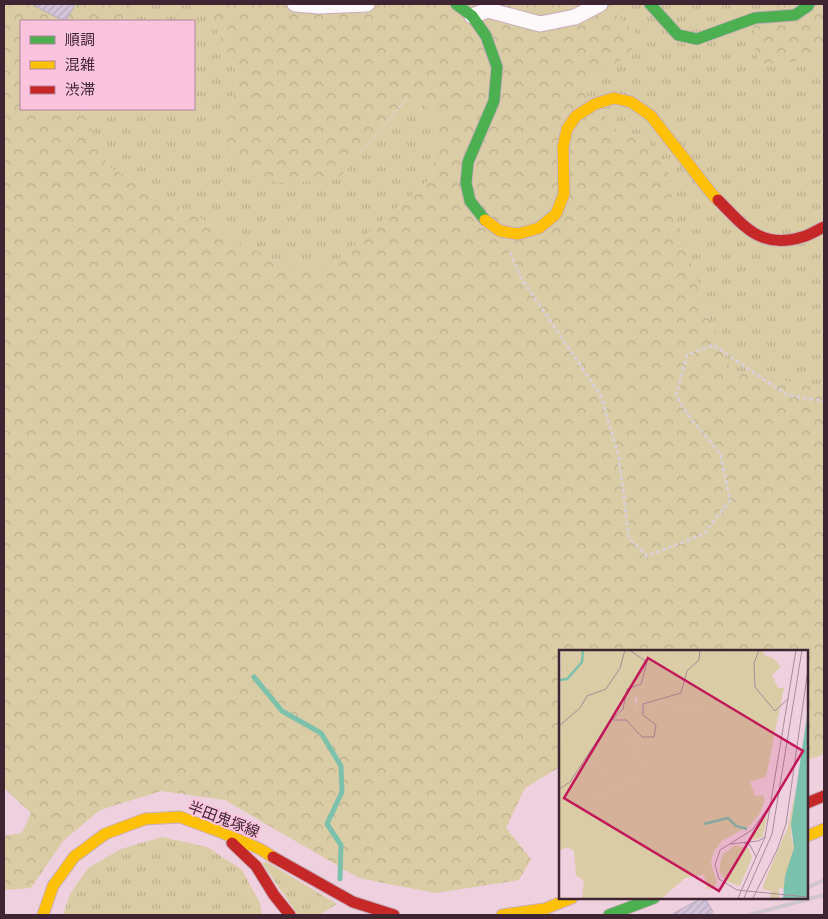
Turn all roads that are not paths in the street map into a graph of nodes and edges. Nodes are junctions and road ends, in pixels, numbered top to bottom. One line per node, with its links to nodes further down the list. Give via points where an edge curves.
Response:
1 (295, 4): 2 (street)
2 (367, 4)
3 (456, 4): 7 (main road)
4 (600, 4): 7 (street, via 575,17 540,24 488,10)
5 (650, 4): 6 (main road, via 678,35 697,39 755,18 795,15)
6 (808, 4)
7 (472, 16): 8 (main road, via 486,36 497,67 494,101 468,162 466,183 470,201 483,220 500,231 518,234 539,228 556,214 564,194 563,147 567,129 576,116 594,104 614,98 631,102 651,116 712,194 744,226 762,238 788,240)
8 (824, 227)
9 (824, 796): 10 (main road)
10 (808, 804)
11 (824, 829): 13 (main road)
12 (218, 831): 14 (main road, via 256,866); 18 (main road, 半田鬼塚線, via 180,817 146,819 105,834 74,857 53,886); 21 (main road, 半田鬼塚線, via 260,849 353,902)
13 (808, 836)
14 (274, 895): 19 (main road); 20 (main road)
15 (569, 899): 17 (main road)
16 (651, 899): 24 (main road)
17 (546, 908): 22 (main road); 23 (main road)
18 (43, 915)
19 (278, 915)
20 (290, 915)
21 (394, 915)
22 (502, 915)
23 (529, 915)
24 (609, 915)

